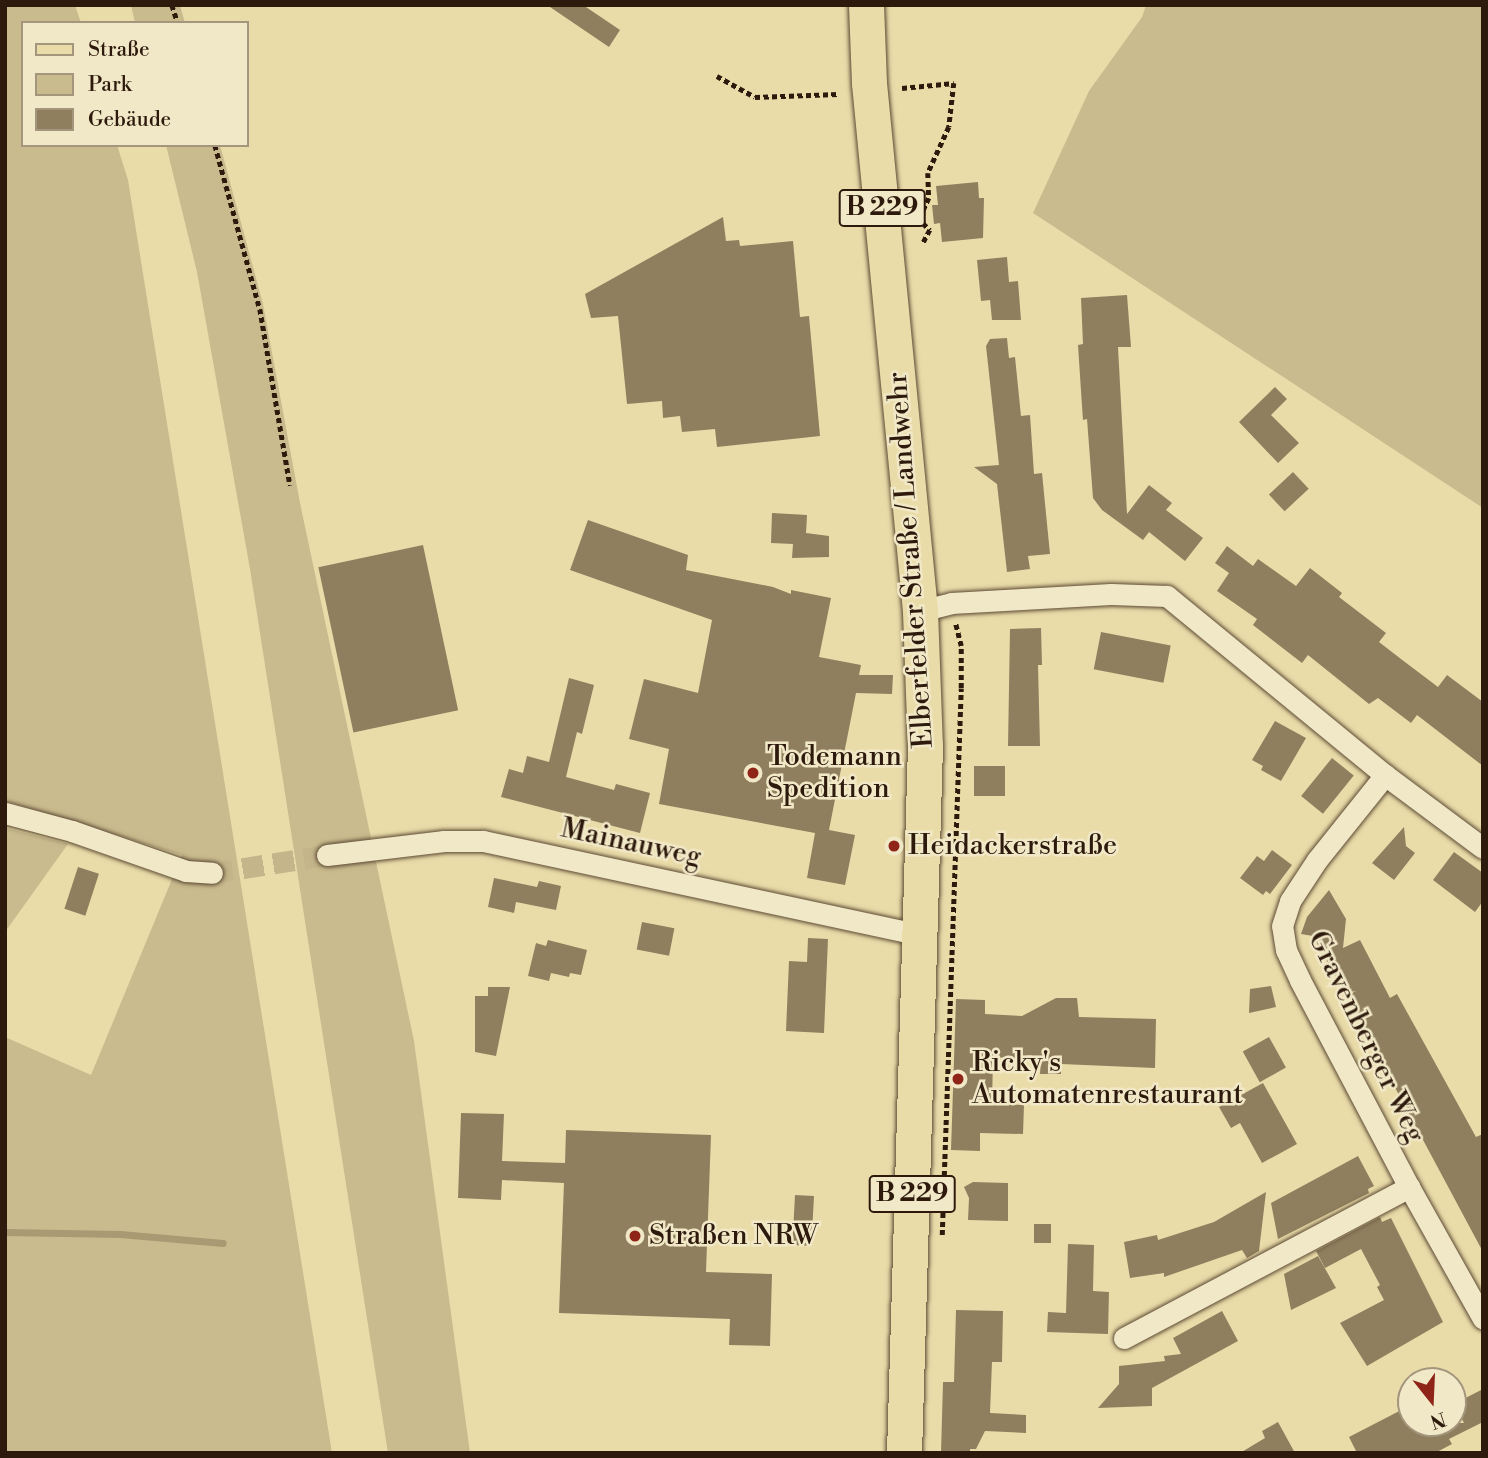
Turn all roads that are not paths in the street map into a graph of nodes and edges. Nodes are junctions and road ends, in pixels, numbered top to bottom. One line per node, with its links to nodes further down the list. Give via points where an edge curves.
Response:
1 (866, 5): 2 (main road, Elberfelder Straße / Landwehr / B 229, via 869,83)
2 (936, 607): 3 (street, via 1111,594 1167,596); 8 (main road, Elberfelder Straße / Landwehr / B 229, via 925,751)
3 (1385, 775): 5 (street); 9 (street, Gravenberger Weg, via 1317,860 1290,901 1282,926 1286,950 1300,980)
4 (5, 813): 7 (street, via 186,871)
5 (1483, 848)
6 (327, 855): 8 (street, Mainauweg, via 482,841)
7 (212, 873)
8 (920, 935): 12 (main road, Elberfelder Straße / Landwehr / B 229)
9 (1409, 1187): 10 (street, Gravenberger Weg); 11 (street, Gravenberger Weg)
10 (1483, 1320)
11 (1124, 1338)
12 (904, 1453)

